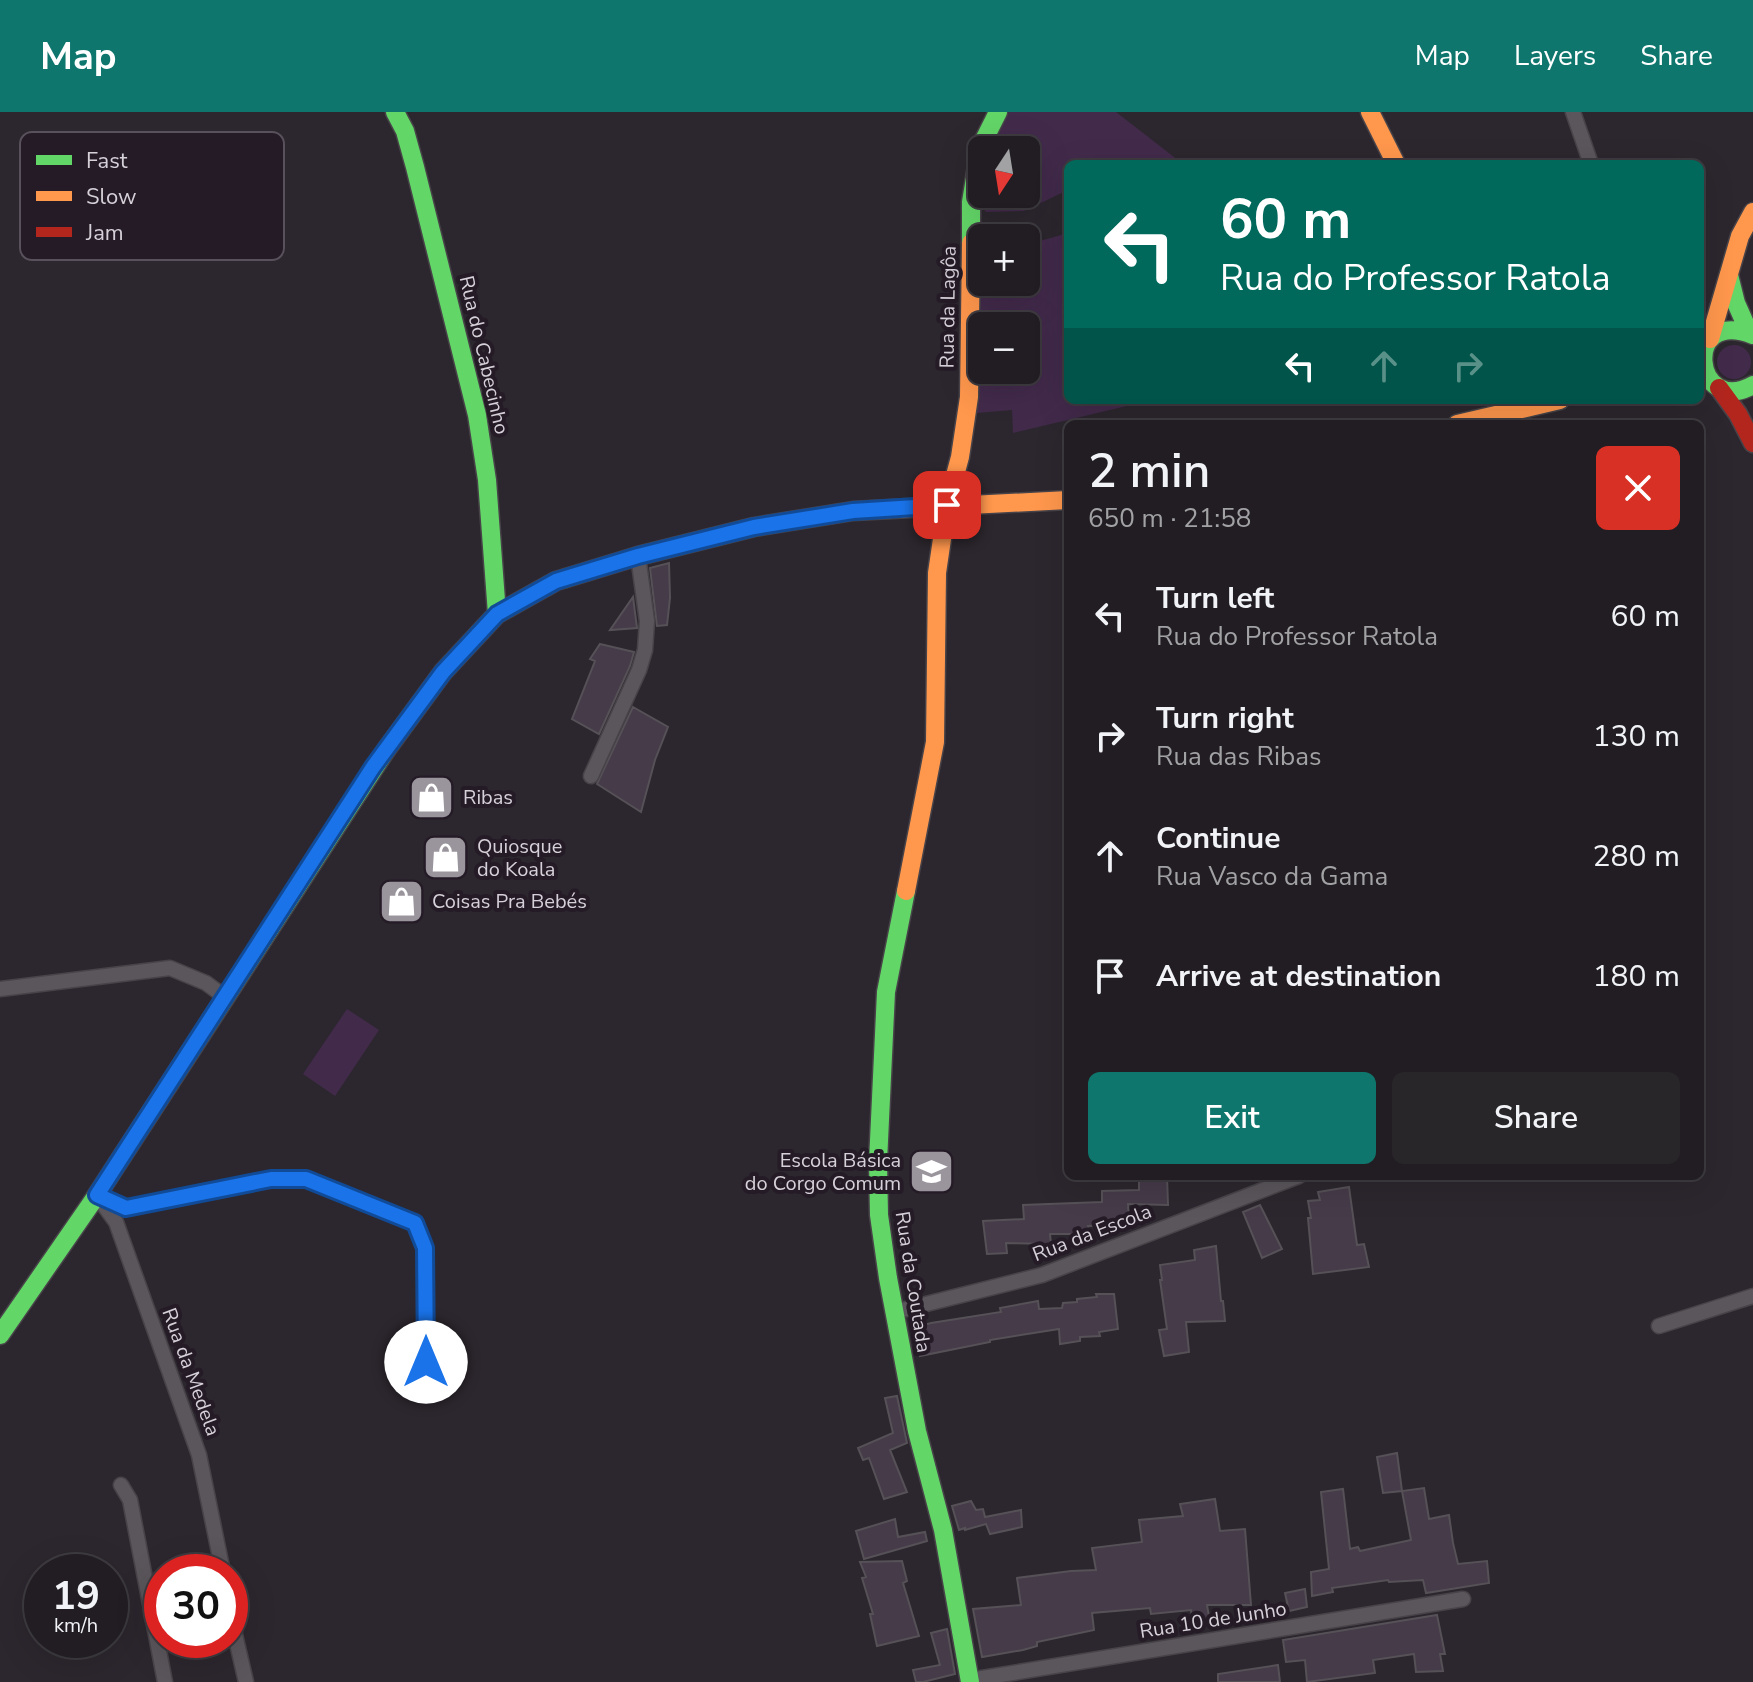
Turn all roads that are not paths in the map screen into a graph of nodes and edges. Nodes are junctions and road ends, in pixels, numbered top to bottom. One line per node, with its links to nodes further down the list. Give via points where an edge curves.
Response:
1 (395, 112): 20 (street, Rua do Cabecinho, via 415,167 477,415)
2 (998, 112): 18 (street, Rua da Lagôa, via 980,148 971,202 969,397)
3 (1370, 112): 5 (street)
4 (1573, 112): 6 (street)
5 (1394, 160)
6 (1590, 160)
7 (1753, 212): 8 (street)
8 (1729, 275): 9 (street); 10 (street)
9 (1751, 333): 10 (street, via 1718,332)
10 (1705, 348)
11 (1709, 381): 12 (street, via 1729,391); 16 (street, via 1738,414)
12 (1753, 385)
13 (1511, 406): 15 (street)
14 (1753, 407): 16 (street)
15 (1469, 420)
16 (1752, 441)
17 (1064, 500): 18 (street)
18 (947, 505): 19 (street, via 853,511 754,527); 21 (street, Rua da Lagôa, via 937,573)
19 (638, 556): 20 (street, via 556,581); 22 (street, via 647,621 645,650)
20 (497, 614): 24 (street, via 443,672 373,767)
21 (935, 742): 28 (street, Rua da Coutada, via 886,992 879,1215)
22 (591, 776)
23 (0, 989): 24 (street, via 170,968)
24 (225, 997): 26 (street)
25 (1289, 1180): 28 (street, Rua da Escola, via 1042,1275)
26 (97, 1195): 30 (street); 31 (street, via 126,1208 271,1179 306,1179 415,1223 425,1248); 33 (street, Rua da Medela, via 116,1222 199,1455)
27 (1753, 1296): 29 (street)
28 (894, 1312): 38 (street, Rua da Coutada, via 943,1530)
29 (1659, 1326)
30 (0, 1335)
31 (427, 1391)
32 (121, 1485): 34 (street, via 130,1500)
33 (219, 1554)
34 (144, 1566)
35 (1463, 1599): 38 (street, Rua 10 de Junho)
36 (162, 1658): 39 (street)
37 (240, 1658): 40 (street)
38 (970, 1681)
39 (165, 1682)
40 (246, 1682)

